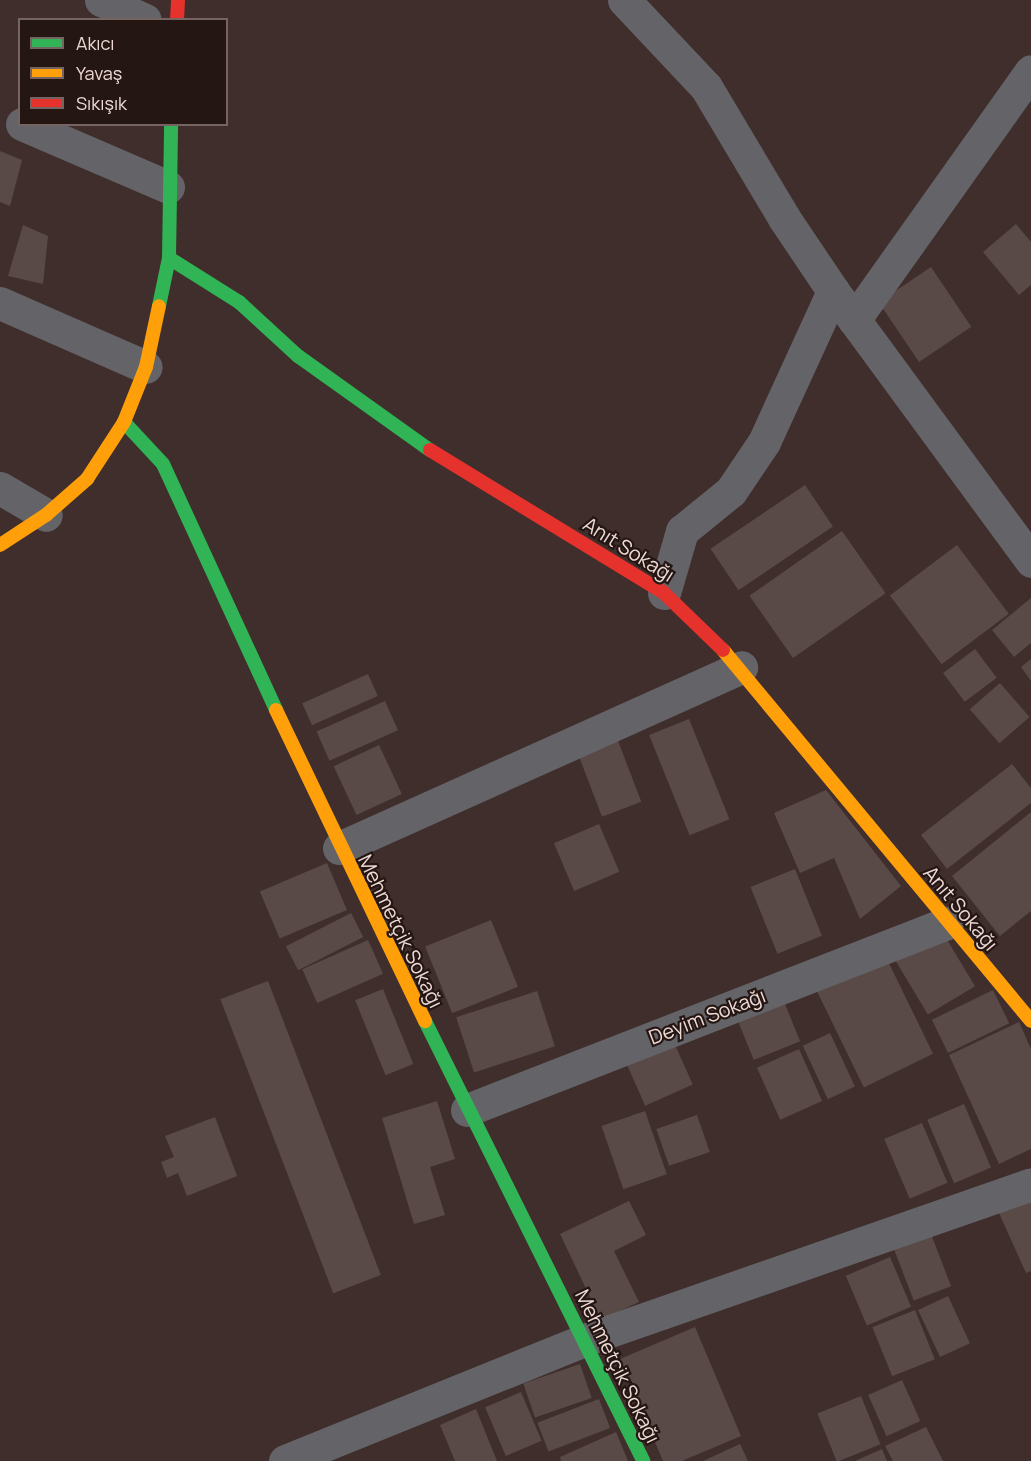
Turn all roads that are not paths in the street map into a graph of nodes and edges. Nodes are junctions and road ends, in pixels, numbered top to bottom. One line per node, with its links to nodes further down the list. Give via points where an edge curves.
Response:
1 (101, 0): 4 (street)
2 (178, 0): 5 (street)
3 (624, 0): 13 (street, via 706,87 784,218)
4 (142, 18)
5 (177, 18)
6 (1030, 74): 15 (street)
7 (0, 115): 8 (street)
8 (18, 123)
9 (26, 126): 11 (street)
10 (171, 126): 11 (street)
11 (168, 187): 12 (street)
12 (169, 258): 16 (street); 22 (street, Anıt Sokağı, via 239,302 298,356 402,433)
13 (833, 291): 15 (street); 22 (street, via 764,442 731,491 681,531)
14 (0, 303): 16 (street)
15 (854, 320): 21 (street)
16 (146, 367): 17 (street)
17 (124, 422): 19 (street, via 87,479); 24 (street, Mehmetçik Sokağı, via 163,464)
18 (0, 488): 19 (street)
19 (46, 515): 20 (street)
20 (0, 545)
21 (1031, 561)
22 (664, 593): 23 (street, Anıt Sokağı)
23 (741, 667): 24 (street); 25 (street, Anıt Sokağı)
24 (339, 848): 27 (street, Mehmetçik Sokağı)
25 (947, 922): 26 (street, Anıt Sokağı); 27 (street, Deyim Sokağı)
26 (1031, 1021)
27 (467, 1110): 29 (street, Mehmetçik Sokağı)
28 (1031, 1184): 29 (street)
29 (584, 1340): 30 (street); 31 (street, Mehmetçik Sokağı)
30 (285, 1461)
31 (643, 1461)

